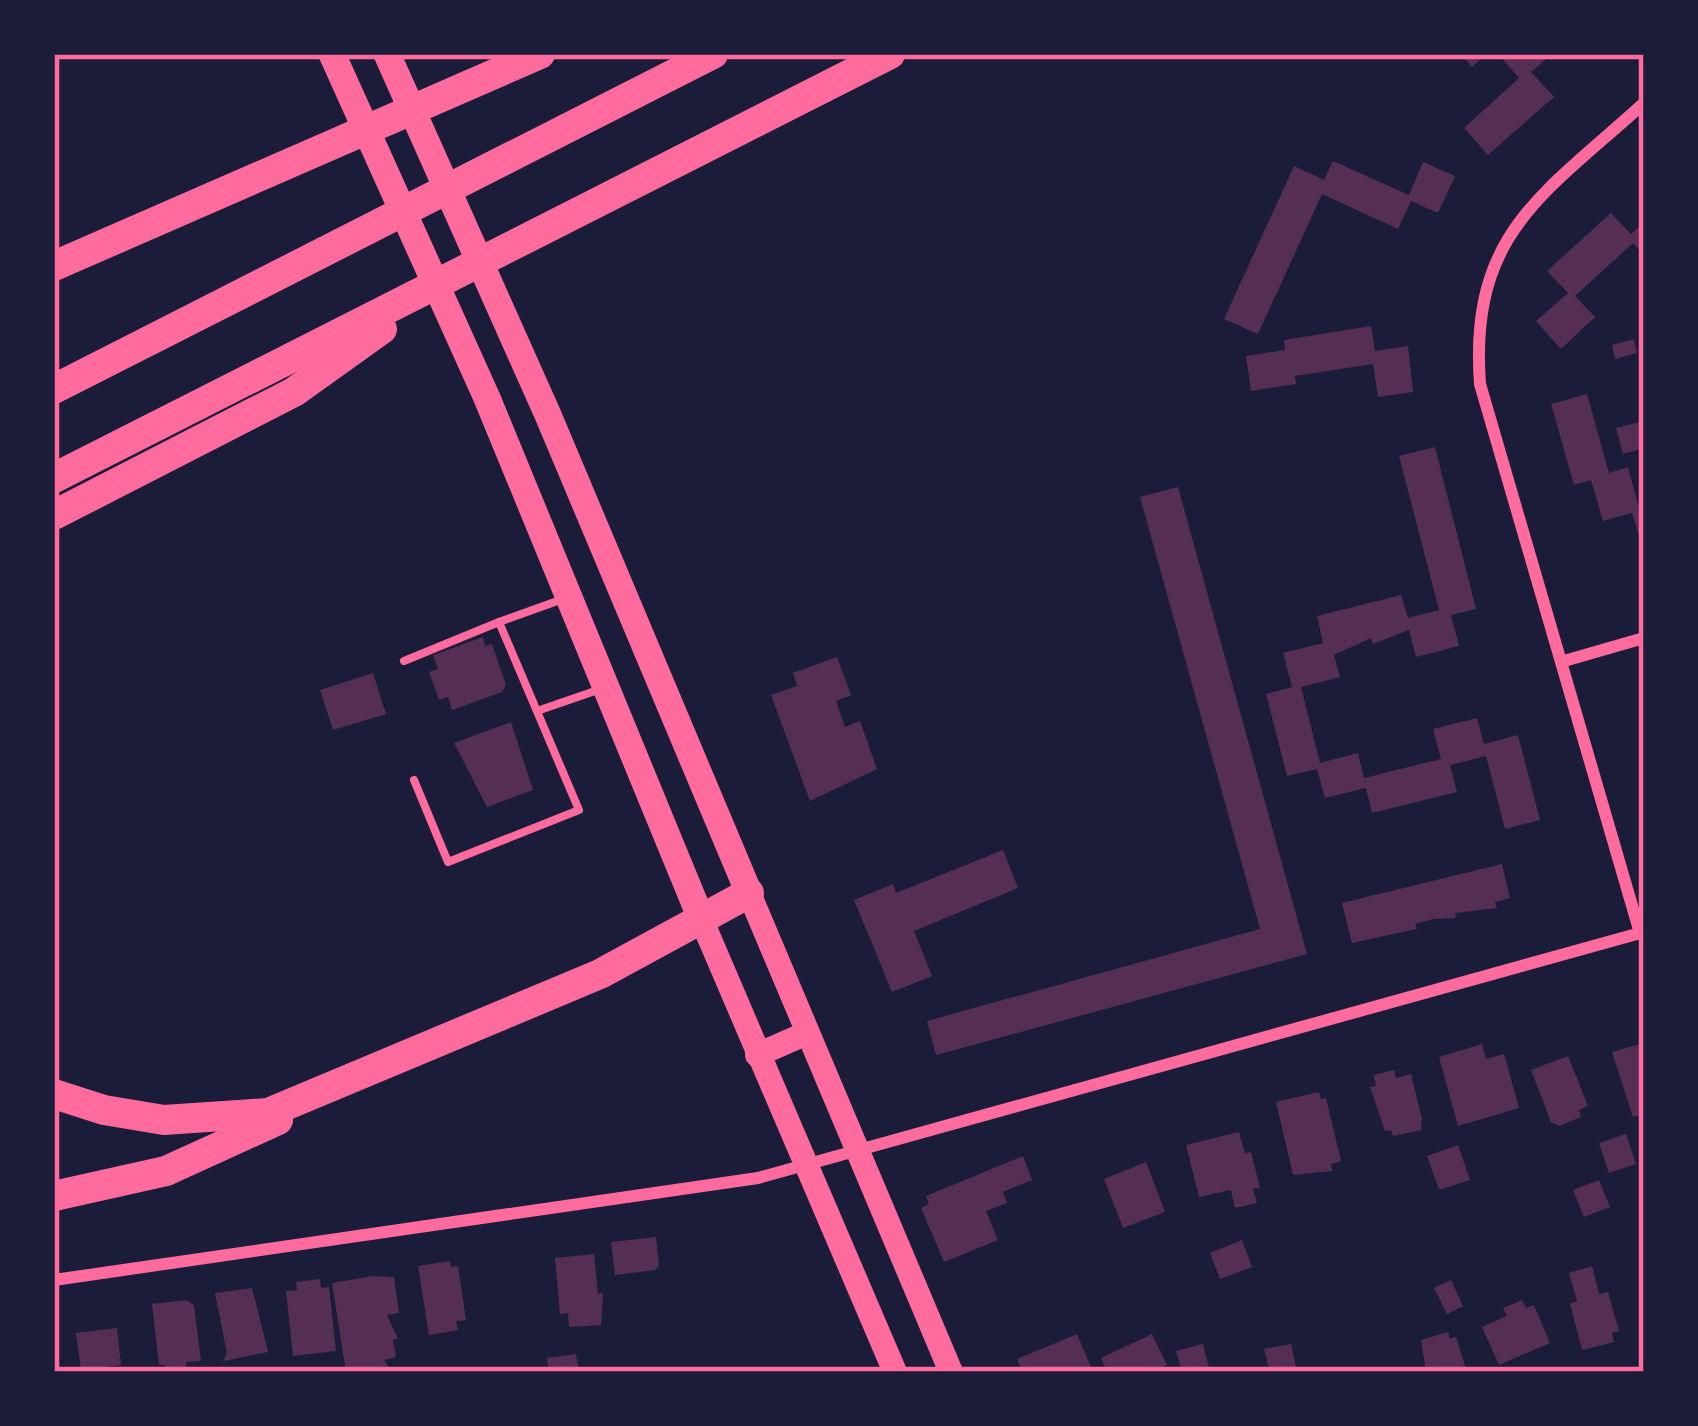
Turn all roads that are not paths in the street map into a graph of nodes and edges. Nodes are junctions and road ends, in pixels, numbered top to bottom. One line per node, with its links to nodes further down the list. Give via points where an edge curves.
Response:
1 (332, 54): 13 (highway)
2 (387, 54): 12 (highway)
3 (540, 54): 7 (highway)
4 (713, 54): 9 (highway)
5 (890, 54): 8 (highway, via 463,271)
6 (1644, 103): 17 (street, via 1511,229 1486,278 1476,329 1480,384)
7 (54, 266)
8 (382, 321): 10 (highway); 11 (highway, via 294,392)
9 (54, 389)
10 (54, 478)
11 (54, 515)
12 (619, 584): 13 (highway); 21 (highway)
13 (570, 597): 14 (lane); 18 (highway)
14 (499, 622): 16 (lane); 19 (lane)
15 (1644, 638): 17 (street)
16 (404, 661)
17 (1564, 661): 23 (street)
18 (607, 687): 19 (lane); 22 (highway)
19 (537, 711): 20 (lane, via 579,810 448,862)
20 (414, 780)
21 (748, 893): 22 (highway); 24 (main road)
22 (702, 921): 25 (main road); 27 (highway, via 582,983)
23 (1642, 933): 28 (street)
24 (807, 1033): 25 (main road); 28 (main road)
25 (757, 1055): 29 (main road)
26 (54, 1094): 27 (highway, via 104,1111 184,1121 251,1117)
27 (308, 1100): 30 (highway, via 194,1161)
28 (858, 1153): 29 (street); 33 (main road)
29 (804, 1167): 31 (street); 32 (main road)
30 (54, 1196)
31 (54, 1280)
32 (895, 1372)
33 (951, 1372)

